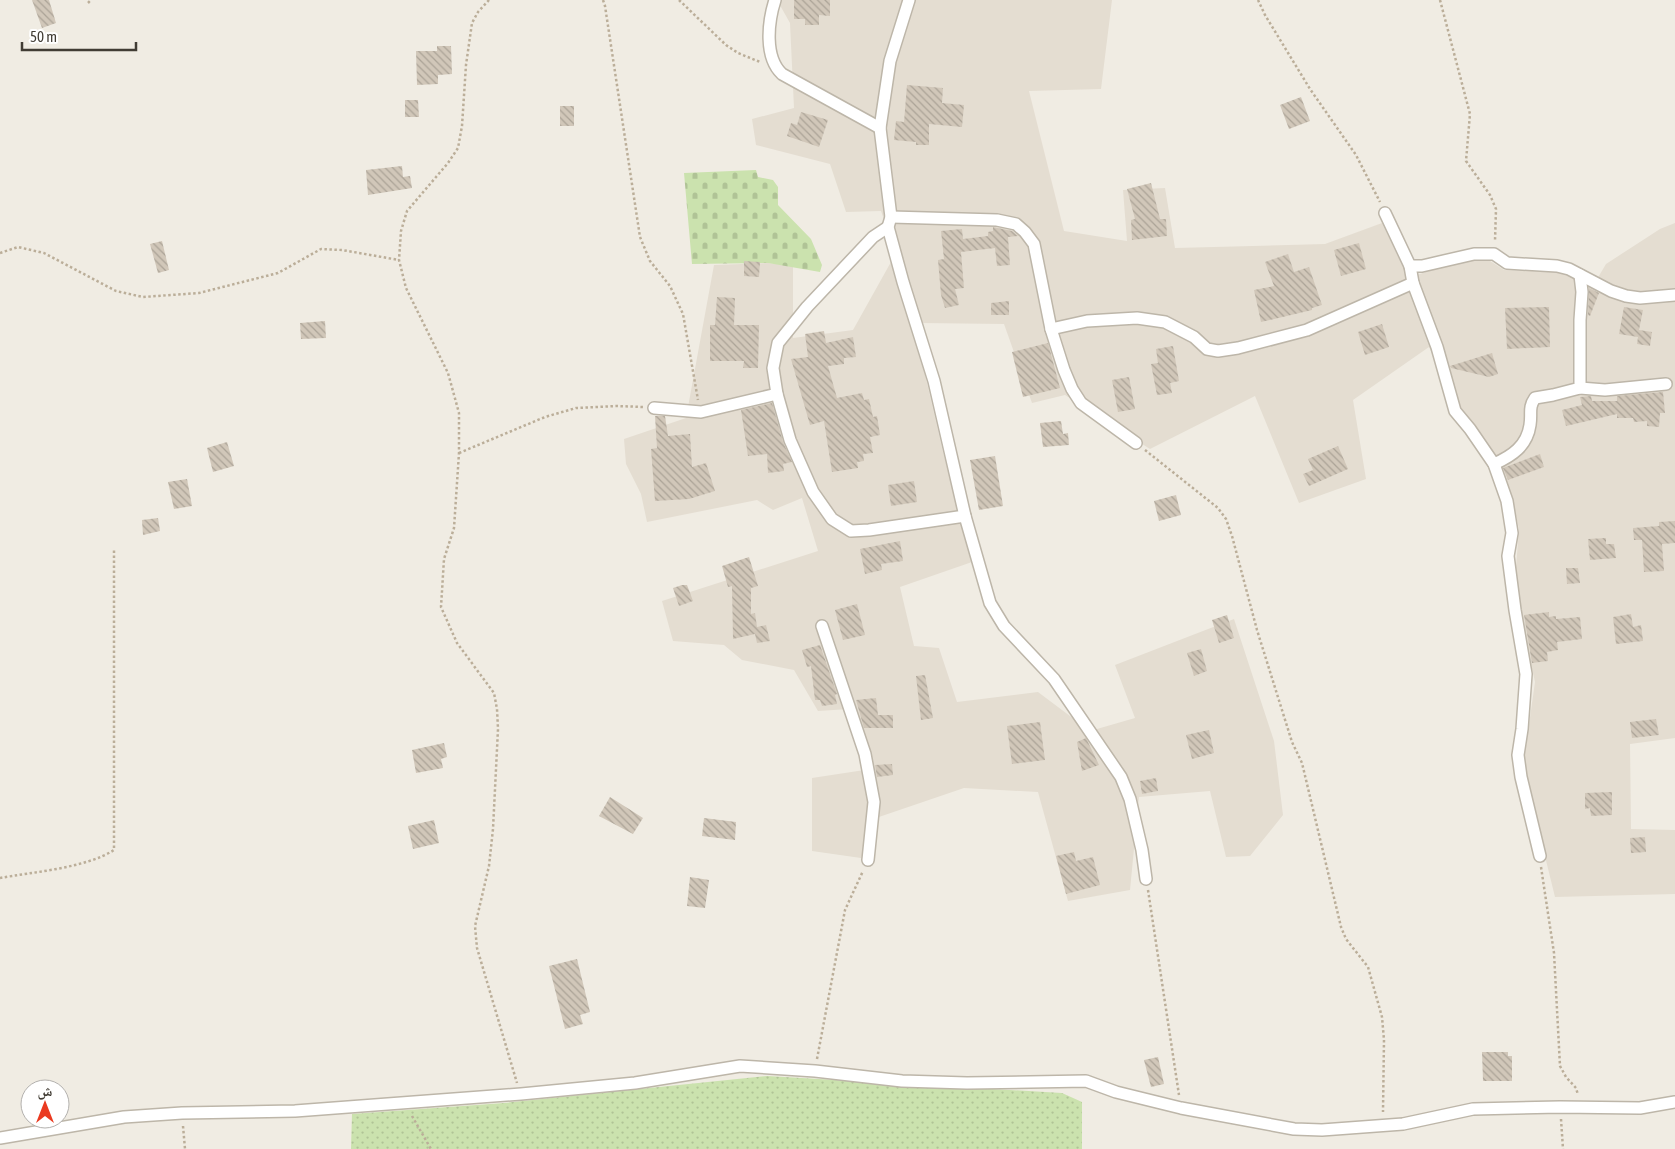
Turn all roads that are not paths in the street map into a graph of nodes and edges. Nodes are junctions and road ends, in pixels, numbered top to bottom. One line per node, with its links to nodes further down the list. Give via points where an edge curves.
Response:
1 (775, 0): 3 (street, via 769,30 775,67 782,74)
2 (909, 0): 3 (street, via 890,61)
3 (880, 128): 5 (street)
4 (1385, 213): 6 (street)
5 (890, 222): 10 (street, via 997,220 1016,224 1034,244); 13 (street, via 807,307 778,343 773,368); 17 (street, via 903,282 934,381)
6 (1410, 266): 7 (street, via 1474,254 1494,254 1507,262 1557,266); 8 (street)
7 (1580, 275): 9 (street, via 1626,296); 12 (street)
8 (1413, 283): 10 (street, via 1307,330 1218,351 1207,349 1194,337 1165,322 1137,318 1087,321); 16 (street, via 1437,347 1455,412)
9 (1675, 295)
10 (1051, 329): 15 (street, via 1064,370 1081,403)
11 (1666, 384): 12 (street, via 1605,390)
12 (1580, 388): 16 (street, via 1535,398 1530,405 1526,442)
13 (777, 394): 14 (street, via 701,412); 17 (street, via 790,440 813,492 832,519 851,531)
14 (654, 408)
15 (1136, 443)
16 (1494, 464): 19 (street, via 1507,501 1512,533 1508,556 1526,674 1518,755)
17 (965, 516): 21 (street, via 990,603 1004,626 1054,679 1121,778 1130,799)
18 (822, 626): 20 (street, via 865,754 874,802)
19 (1540, 856)
20 (868, 860)
21 (1146, 879)
22 (1675, 1102): 23 (street, via 1640,1108 1473,1109 1403,1124 1294,1129 1182,1108 1086,1081 911,1081 740,1066 635,1083 520,1094 295,1111 182,1112 124,1117)
23 (0, 1138)

